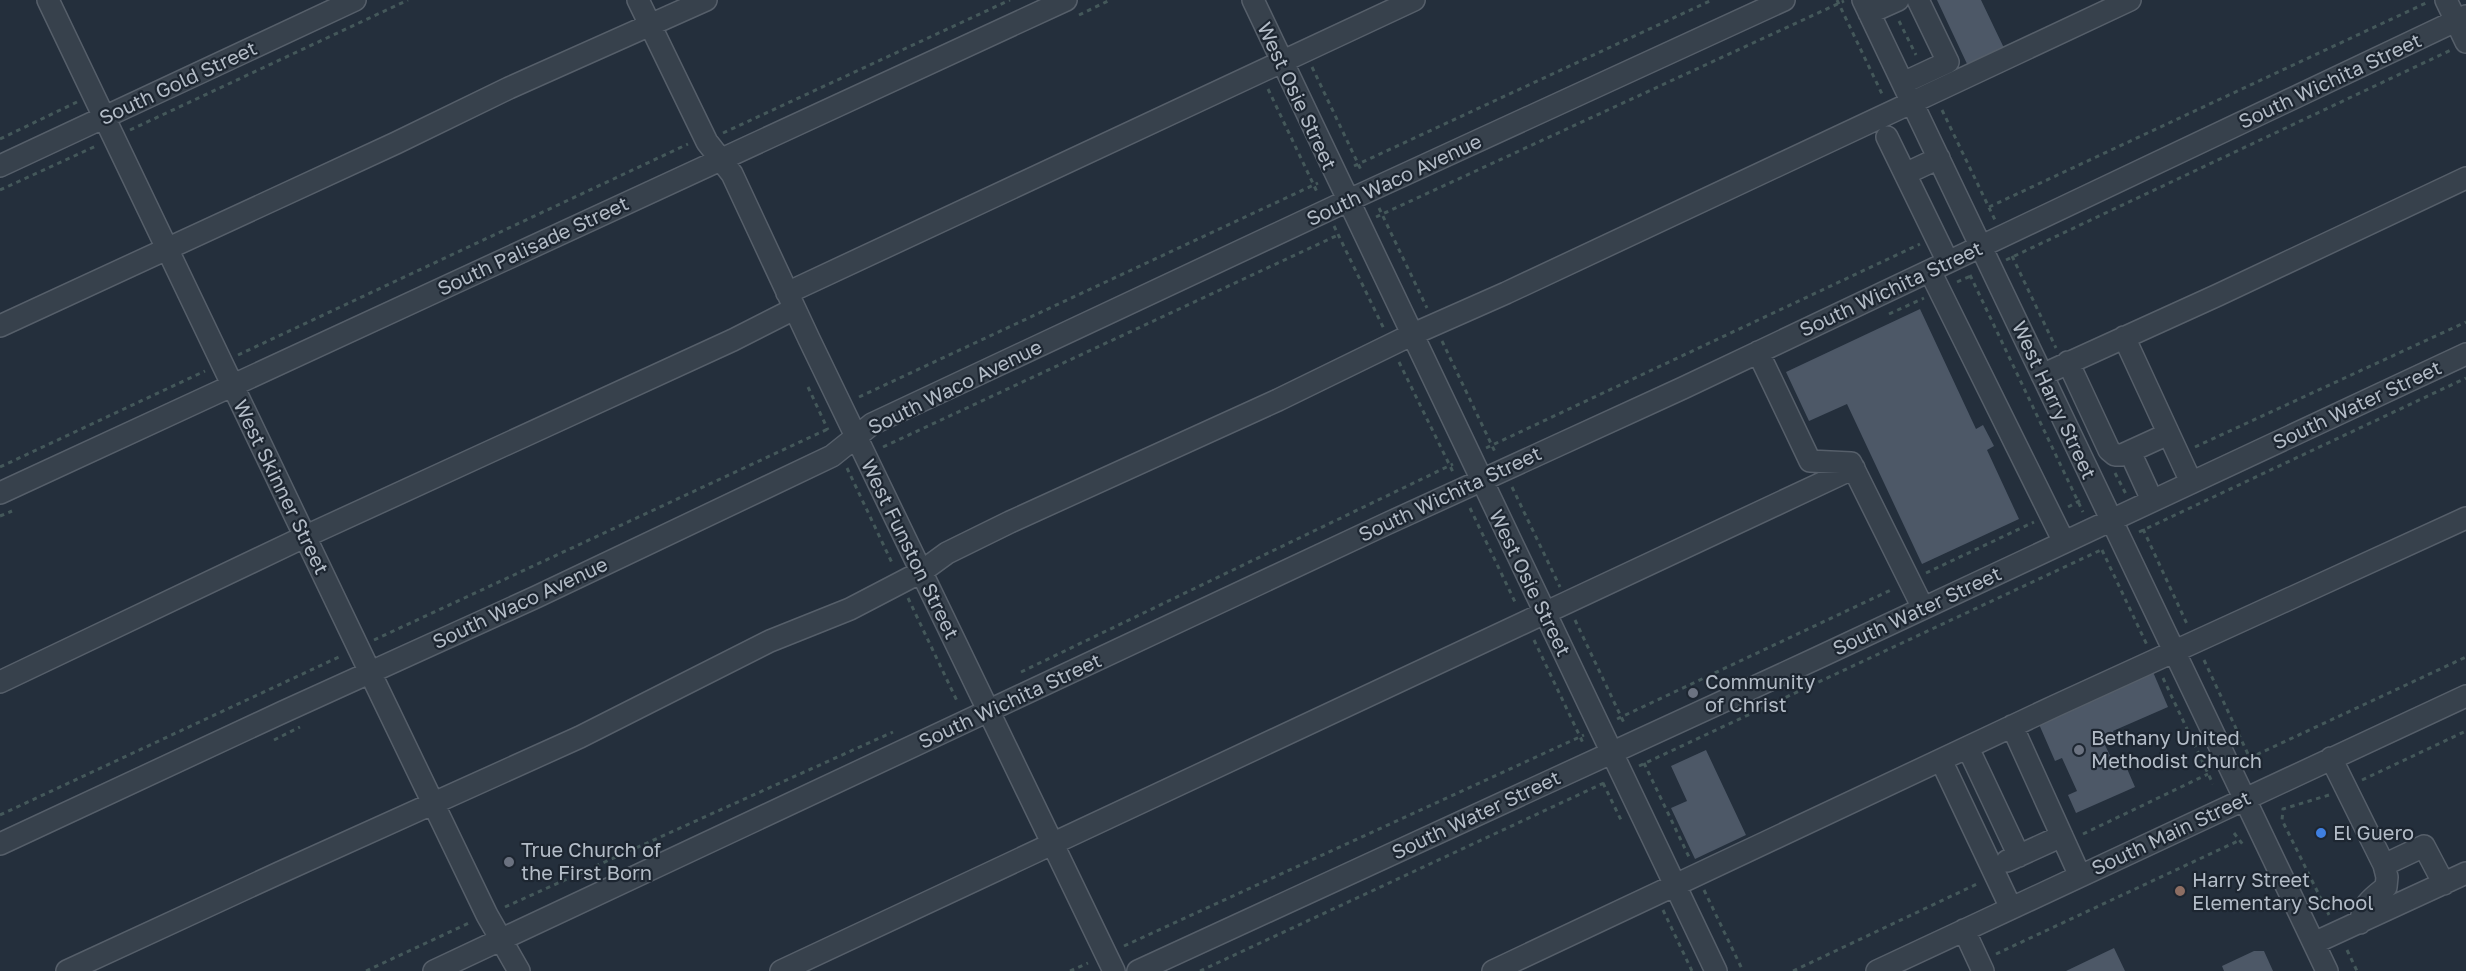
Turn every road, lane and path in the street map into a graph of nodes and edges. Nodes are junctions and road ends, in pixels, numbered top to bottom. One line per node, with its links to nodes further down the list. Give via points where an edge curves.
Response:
1 (48, 0): 29 (street, West Skinner Street)
2 (355, 0): 29 (street, South Gold Street)
3 (408, 0): 31 (path)
4 (638, 0): 21 (street, West Funston Street)
5 (706, 0): 21 (street)
6 (1010, 0): 33 (path)
7 (1066, 0): 35 (street, South Palisade Street)
8 (1252, 0): 24 (street, West Osie Street)
9 (1414, 0): 24 (street)
10 (1784, 0): 40 (street, South Waco Avenue)
11 (1846, 0): 16 (path)
12 (1918, 0): 25 (street, via 1948,62)
13 (2130, 0): 25 (street)
14 (2434, 0): 42 (path)
15 (2446, 0): 20 (street)
16 (1838, 2): 19 (path); 28 (path)
17 (1894, 2): 18 (street); 25 (path)
18 (1866, 7): 26 (street, West Harry Street)
19 (1820, 12)
20 (2461, 18): 22 (street); 43 (street, South Wichita Street)
21 (650, 26): 33 (street, West Funston Street); 46 (street)
22 (2461, 45): 47 (path)
23 (1309, 60): 40 (path)
24 (1282, 62): 41 (street, West Osie Street); 52 (street)
25 (1929, 82): 26 (street); 42 (path)
26 (1907, 92): 28 (street); 34 (street, West Harry Street)
27 (78, 102): 32 (path)
28 (1891, 111): 54 (street)
29 (104, 117): 31 (street, West Skinner Street); 36 (street, South Gold Street)
30 (1887, 137): 37 (street)
31 (113, 138): 39 (path); 46 (street, West Skinner Street)
32 (0, 139)
33 (705, 139): 35 (street, West Funston Street); 60 (path, via 686,144)
34 (1939, 158): 37 (street); 45 (street, West Harry Street)
35 (721, 160): 52 (street, West Funston Street, via 732,174); 64 (street, South Palisade Street)
36 (0, 166)
37 (1905, 174): 44 (street)
38 (2466, 178): 57 (street)
39 (0, 190)
40 (1371, 190): 41 (street, South Waco Avenue); 54 (path)
41 (1347, 201): 56 (street, West Osie Street); 66 (street, South Waco Avenue, via 872,424)
42 (1989, 207): 43 (path)
43 (2002, 236): 45 (street, South Wichita Street); 47 (path)
44 (1935, 237): 48 (street); 67 (path)
45 (1981, 246): 48 (street, South Wichita Street); 49 (street, West Harry Street)
46 (167, 249): 55 (street); 60 (street, West Skinner Street)
47 (2012, 257): 49 (path); 61 (path)
48 (1946, 263): 50 (path); 58 (street, South Wichita Street); 83 (street)
49 (1991, 267): 50 (path); 62 (street, West Harry Street)
50 (1970, 276): 51 (path); 81 (path)
51 (1956, 283)
52 (791, 301): 66 (street, West Funston Street); 88 (street, via 733,340)
53 (2466, 322): 69 (path)
54 (1435, 324): 56 (street); 67 (path)
55 (0, 326)
56 (1411, 335): 70 (street, West Osie Street); 92 (street, via 989,532 947,553)
57 (2124, 337): 61 (street); 65 (street)
58 (1758, 352): 72 (street, via 1810,461 1851,462); 73 (street, South Wichita Street)
59 (2466, 354): 78 (street, South Water Street)
60 (221, 363): 64 (street, West Skinner Street); 71 (path)
61 (2066, 363): 62 (street); 68 (street, via 2109,450 2115,455)
62 (2042, 375): 79 (street, West Harry Street)
63 (2466, 378): 87 (path)
64 (232, 385): 80 (street, South Palisade Street); 88 (street, West Skinner Street)
65 (2168, 434): 68 (street); 69 (street)
66 (856, 437): 92 (street, West Funston Street); 100 (street, South Waco Avenue, via 832,456)
67 (1492, 445): 70 (path); 73 (path)
68 (2130, 452): 75 (street)
69 (2178, 455): 78 (street)
70 (1469, 457): 76 (street, West Osie Street); 101 (path)
71 (0, 467)
72 (1854, 468): 93 (street); 94 (street)
73 (1504, 470): 76 (street, South Wichita Street); 94 (path)
74 (2115, 472): 77 (path)
75 (2139, 473): 77 (path); 82 (street)
76 (1480, 480): 96 (street, West Osie Street); 104 (street, South Wichita Street)
77 (2120, 482): 79 (path); 82 (path)
78 (2191, 482): 82 (street, South Water Street)
79 (2098, 492): 81 (path); 85 (street, West Harry Street)
80 (0, 493)
81 (2078, 501): 83 (path); 86 (path)
82 (2142, 505): 85 (street, South Water Street); 87 (path)
83 (2051, 514): 90 (street); 93 (path)
84 (2466, 518): 97 (street)
85 (2111, 519): 86 (street, South Water Street); 89 (street, West Harry Street)
86 (2091, 529): 90 (street, South Water Street)
87 (2143, 530): 89 (path)
88 (304, 537): 100 (street, West Skinner Street); 102 (street)
89 (2121, 541): 91 (path); 97 (street, West Harry Street)
90 (2064, 542): 95 (street, South Water Street)
91 (2102, 550): 99 (path); 115 (path)
92 (921, 572): 104 (street, West Funston Street); 120 (street, via 850,609 770,641 570,742)
93 (1910, 581): 95 (street); 106 (path)
94 (1567, 601): 96 (street); 106 (path)
95 (1923, 608): 110 (street, South Water Street)
96 (1544, 612): 108 (street, West Osie Street); 124 (street)
97 (2174, 652): 99 (street); 119 (street, West Harry Street)
98 (2466, 657): 116 (path, via 2258,754)
99 (2154, 661): 107 (street); 118 (path)
100 (370, 672): 120 (street, West Skinner Street); 123 (street, South Waco Avenue)
101 (1011, 677)
102 (0, 682)
103 (2466, 696): 113 (street, South Main Street)
104 (983, 702): 105 (path); 124 (street, West Funston Street); 137 (street, South Wichita Street)
105 (948, 707)
106 (1622, 717): 108 (path); 110 (path)
107 (2012, 726): 111 (street); 121 (street)
108 (1599, 728): 112 (street, West Osie Street); 139 (path)
109 (896, 731): 134 (path)
110 (1634, 742): 112 (street, South Water Street); 115 (path)
111 (1968, 748): 114 (street); 125 (street)
112 (1611, 753): 117 (street, West Osie Street); 147 (street, South Water Street)
113 (2331, 758): 119 (street, South Main Street); 126 (street)
114 (1941, 760): 127 (street); 129 (street)
115 (1644, 764): 117 (path); 129 (path)
116 (2261, 764)
117 (1621, 774): 132 (street, West Osie Street); 148 (path)
118 (2213, 784)
119 (2244, 799): 130 (street, South Main Street); 138 (street, West Harry Street)
120 (433, 803): 134 (street, West Skinner Street); 141 (street)
121 (2062, 836): 125 (street); 130 (street)
122 (2240, 840): 140 (path)
123 (0, 843)
124 (1053, 844): 139 (street, West Funston Street); 145 (street)
125 (2019, 856): 127 (street)
126 (2384, 866): 131 (street, via 2424,846); 135 (street, via 2386,887 2368,901)
127 (1993, 868): 133 (street)
128 (2466, 873): 131 (street)
129 (1697, 874): 132 (street); 151 (path)
130 (2079, 876): 133 (street, South Main Street)
131 (2444, 884): 135 (street)
132 (1674, 885): 149 (street); 150 (street, West Osie Street)
133 (2011, 908): 136 (street, South Main Street)
134 (487, 915): 137 (street, West Skinner Street); 142 (path)
135 (2361, 923): 138 (street)
136 (1964, 930): 140 (street); 152 (street, South Main Street)
137 (503, 939): 143 (street, South Wichita Street); 144 (street, West Skinner Street)
138 (2314, 943): 153 (street, West Harry Street)
139 (1110, 963): 146 (path)
140 (1981, 966)
141 (67, 971)
142 (366, 971)
143 (434, 971)
144 (519, 971)
145 (781, 971)
146 (1070, 971)
147 (1138, 971)
148 (1200, 971)
149 (1493, 971)
150 (1716, 971)
151 (1743, 971)
152 (1877, 971)
153 (2327, 971)

